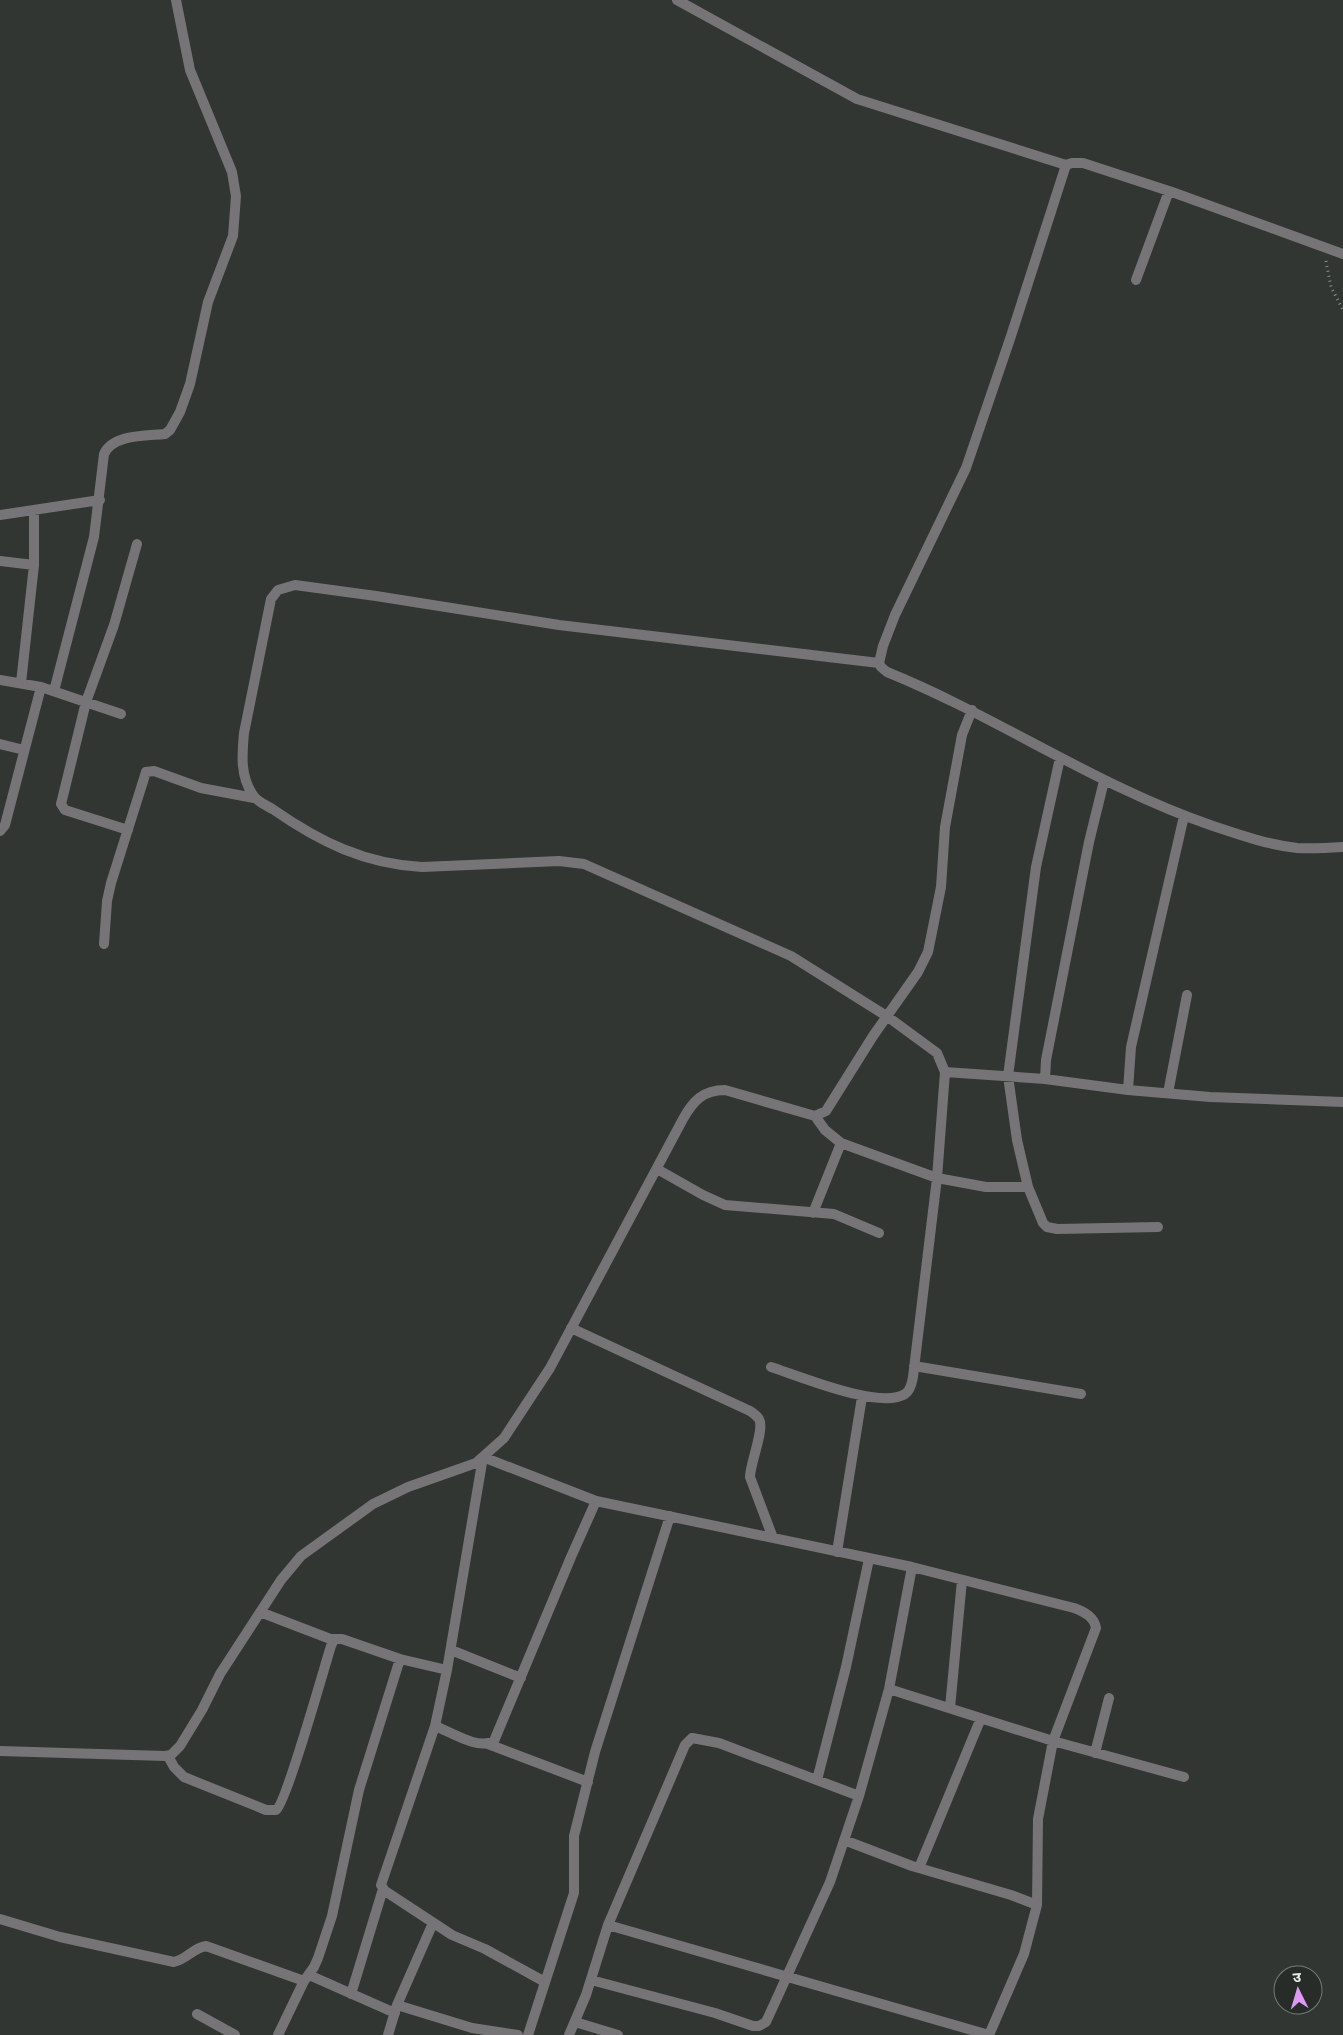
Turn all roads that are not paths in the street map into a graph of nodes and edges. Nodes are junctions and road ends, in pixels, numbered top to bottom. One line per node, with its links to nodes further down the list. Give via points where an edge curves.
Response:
1 (176, 0): 7 (street, via 190,70 232,172 236,196 233,236 208,302 190,384 180,412 166,434 110,444 104,454)
2 (677, 0): 3 (street, via 858,99)
3 (1066, 165): 4 (street, via 1083,163); 13 (street, via 966,468 895,615)
4 (1169, 191): 5 (street); 6 (street)
5 (1343, 254)
6 (1136, 280)
7 (100, 500): 8 (street); 17 (street, via 94,537)
8 (34, 510): 9 (street); 12 (street)
9 (0, 515)
10 (137, 544): 18 (street, via 114,625)
11 (0, 561): 12 (street)
12 (34, 565): 15 (street)
13 (880, 663): 19 (street, via 886,672); 25 (street, via 559,625 295,585 278,590 271,599 244,732 243,771)
14 (0, 680): 15 (street)
15 (22, 683): 16 (street)
16 (41, 687): 17 (street); 22 (street)
17 (54, 691): 18 (street)
18 (86, 702): 20 (street); 27 (street, via 61,804 65,810)
19 (972, 710): 23 (street); 32 (street, via 962,735 945,827 941,886 928,952)
20 (120, 714)
21 (0, 744): 22 (street)
22 (24, 750): 28 (street, via 5,825)
23 (1060, 758): 24 (street); 34 (street, via 1036,867)
24 (1104, 781): 26 (street); 35 (street, via 1085,861)
25 (254, 798): 27 (street, via 213,791 147,771); 32 (street, via 315,836 377,862 422,867 559,861 584,864 791,956)
26 (1184, 816): 29 (street, via 1253,839 1297,848); 36 (street, via 1131,1048)
27 (128, 830): 30 (street, via 107,901)
28 (0, 831)
29 (1343, 847)
30 (104, 944)
31 (1187, 995): 37 (street)
32 (888, 1017): 33 (street, via 932,1048); 39 (street, via 828,1109)
33 (945, 1072): 34 (street); 42 (street)
34 (1008, 1076): 35 (street); 43 (street)
35 (1045, 1079): 36 (street)
36 (1128, 1090): 37 (street)
37 (1168, 1093): 38 (street)
38 (1343, 1102)
39 (815, 1116): 40 (street, via 825,1130); 41 (street, via 725,1090 703,1094 689,1108)
40 (841, 1142): 42 (street); 44 (street)
41 (657, 1169): 44 (street, via 725,1205); 47 (street)
42 (937, 1178): 43 (street, via 986,1187); 49 (street)
43 (1028, 1187): 45 (street, via 1047,1227)
44 (813, 1213): 46 (street, via 840,1216)
45 (1158, 1227)
46 (879, 1233)
47 (571, 1328): 52 (street, via 512,1428); 55 (street, via 759,1418 761,1428 750,1477)
48 (771, 1366): 51 (street)
49 (914, 1366): 50 (street); 51 (street, via 911,1385 905,1394 887,1399)
50 (1081, 1394)
51 (862, 1397): 56 (street)
52 (483, 1457): 53 (street); 60 (street, via 476,1463 408,1487 373,1504 301,1556); 62 (street)
53 (596, 1501): 54 (street); 65 (street)
54 (670, 1516): 55 (street); 78 (street)
55 (773, 1538): 56 (street)
56 (837, 1552): 57 (street)
57 (869, 1559): 58 (street); 77 (street)
58 (912, 1567): 59 (street); 66 (street)
59 (962, 1580): 68 (street); 71 (street, via 1074,1608 1086,1613 1094,1622 1095,1632)
60 (260, 1612): 61 (street); 75 (street, via 220,1674 180,1746)
61 (333, 1640): 63 (street, via 342,1639); 75 (street, via 279,1809 266,1810 184,1777)
62 (450, 1650): 64 (street); 65 (street)
63 (400, 1659): 64 (street); 87 (street, via 359,1790 332,1916 318,1958)
64 (447, 1670): 70 (street)
65 (520, 1678): 72 (street, via 494,1741)
66 (889, 1688): 68 (street); 79 (street)
67 (1108, 1698): 74 (street)
68 (950, 1708): 69 (street)
69 (981, 1718): 71 (street); 81 (street)
70 (435, 1726): 72 (street, via 474,1742); 82 (street, via 381,1881)
71 (1053, 1741): 74 (street); 83 (street, via 1038,1819)
72 (488, 1744): 78 (street)
73 (0, 1751): 75 (street)
74 (1094, 1753): 76 (street)
75 (168, 1756)
76 (1184, 1777)
77 (817, 1780): 79 (street); 86 (street, via 718,1743 690,1739)
78 (588, 1782): 90 (street, via 574,1836 574,1893)
79 (860, 1796): 80 (street)
80 (844, 1840): 81 (street); 88 (street, via 830,1882)
81 (919, 1868): 83 (street)
82 (383, 1889): 85 (street); 91 (street)
83 (1037, 1905): 102 (street, via 1024,1954)
84 (0, 1919): 87 (street, via 60,1937 174,1962 206,1946)
85 (434, 1922): 90 (street); 92 (street)
86 (608, 1924): 88 (street); 89 (street)
87 (307, 1978): 91 (street); 96 (street)
88 (788, 1978): 89 (street, via 767,2020 759,2026); 102 (street)
89 (591, 1980): 94 (street)
90 (545, 1982): 99 (street)
91 (351, 1994): 92 (street)
92 (396, 2009): 97 (street); 98 (street, via 472,2028)
93 (197, 2014): 95 (street)
94 (575, 2022): 100 (street); 101 (street)
95 (235, 2035)
96 (278, 2035)
97 (388, 2035)
98 (518, 2035)
99 (528, 2035)
100 (569, 2035)
101 (618, 2035)
102 (989, 2035)

